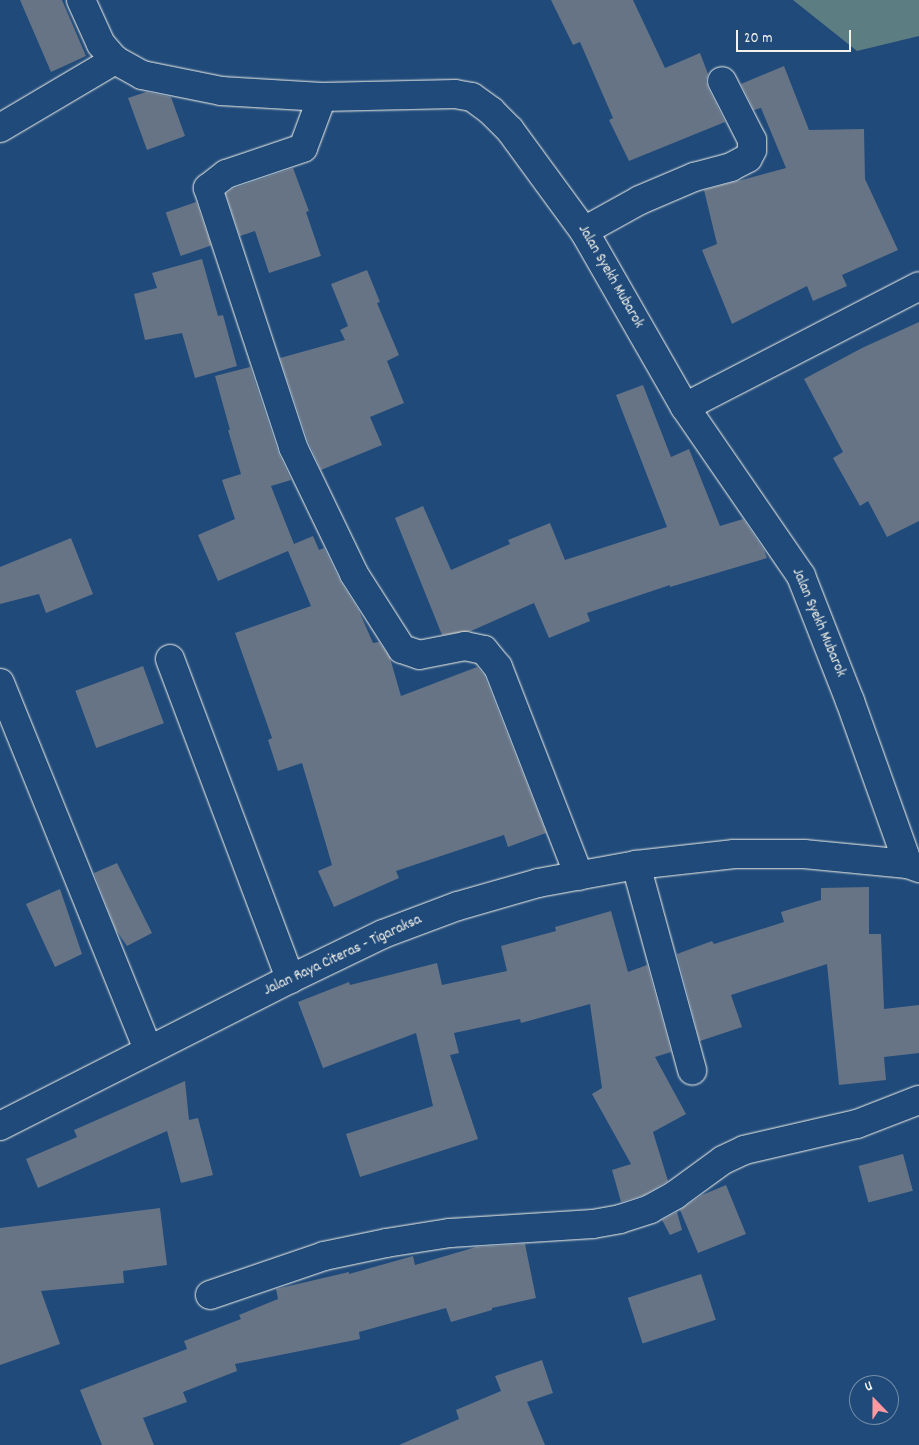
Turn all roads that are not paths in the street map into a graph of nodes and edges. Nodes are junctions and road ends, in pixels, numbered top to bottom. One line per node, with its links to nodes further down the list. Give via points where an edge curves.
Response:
1 (81, 0): 2 (street, Jalan Syekh Mubarok, via 101,44)
2 (115, 60): 4 (street, Jalan Syekh Mubarok, via 142,75 220,91); 5 (street)
3 (722, 81): 6 (street, via 752,140 748,158 640,200)
4 (322, 98): 6 (street, Jalan Syekh Mubarok, via 455,94 472,97 510,130); 13 (street, via 303,148 226,174 208,188 293,447 354,574 402,649 419,655 465,646 484,650 498,667)
5 (0, 128)
6 (584, 231): 8 (street, Jalan Syekh Mubarok)
7 (919, 286): 8 (street)
8 (685, 407): 12 (street, Jalan Syekh Mubarok, via 801,576)
9 (170, 659): 14 (street)
10 (0, 683): 15 (street)
11 (636, 865): 12 (street, Jalan Raya Citeras - Tigaraksa, via 734,854 804,854); 13 (street, Jalan Raya Citeras - Tigaraksa); 16 (street)
12 (913, 866)
13 (579, 876): 14 (street, Jalan Raya Citeras - Tigaraksa, via 538,883 458,906 382,934)
14 (290, 979): 15 (street, Jalan Raya Citeras - Tigaraksa)
15 (148, 1050): 18 (street, Jalan Raya Citeras - Tigaraksa)
16 (692, 1070)
17 (919, 1100): 19 (street, via 857,1124 744,1150 723,1160 658,1204 620,1219 593,1224 450,1233 386,1244 324,1256)
18 (0, 1126)
19 (210, 1295)

